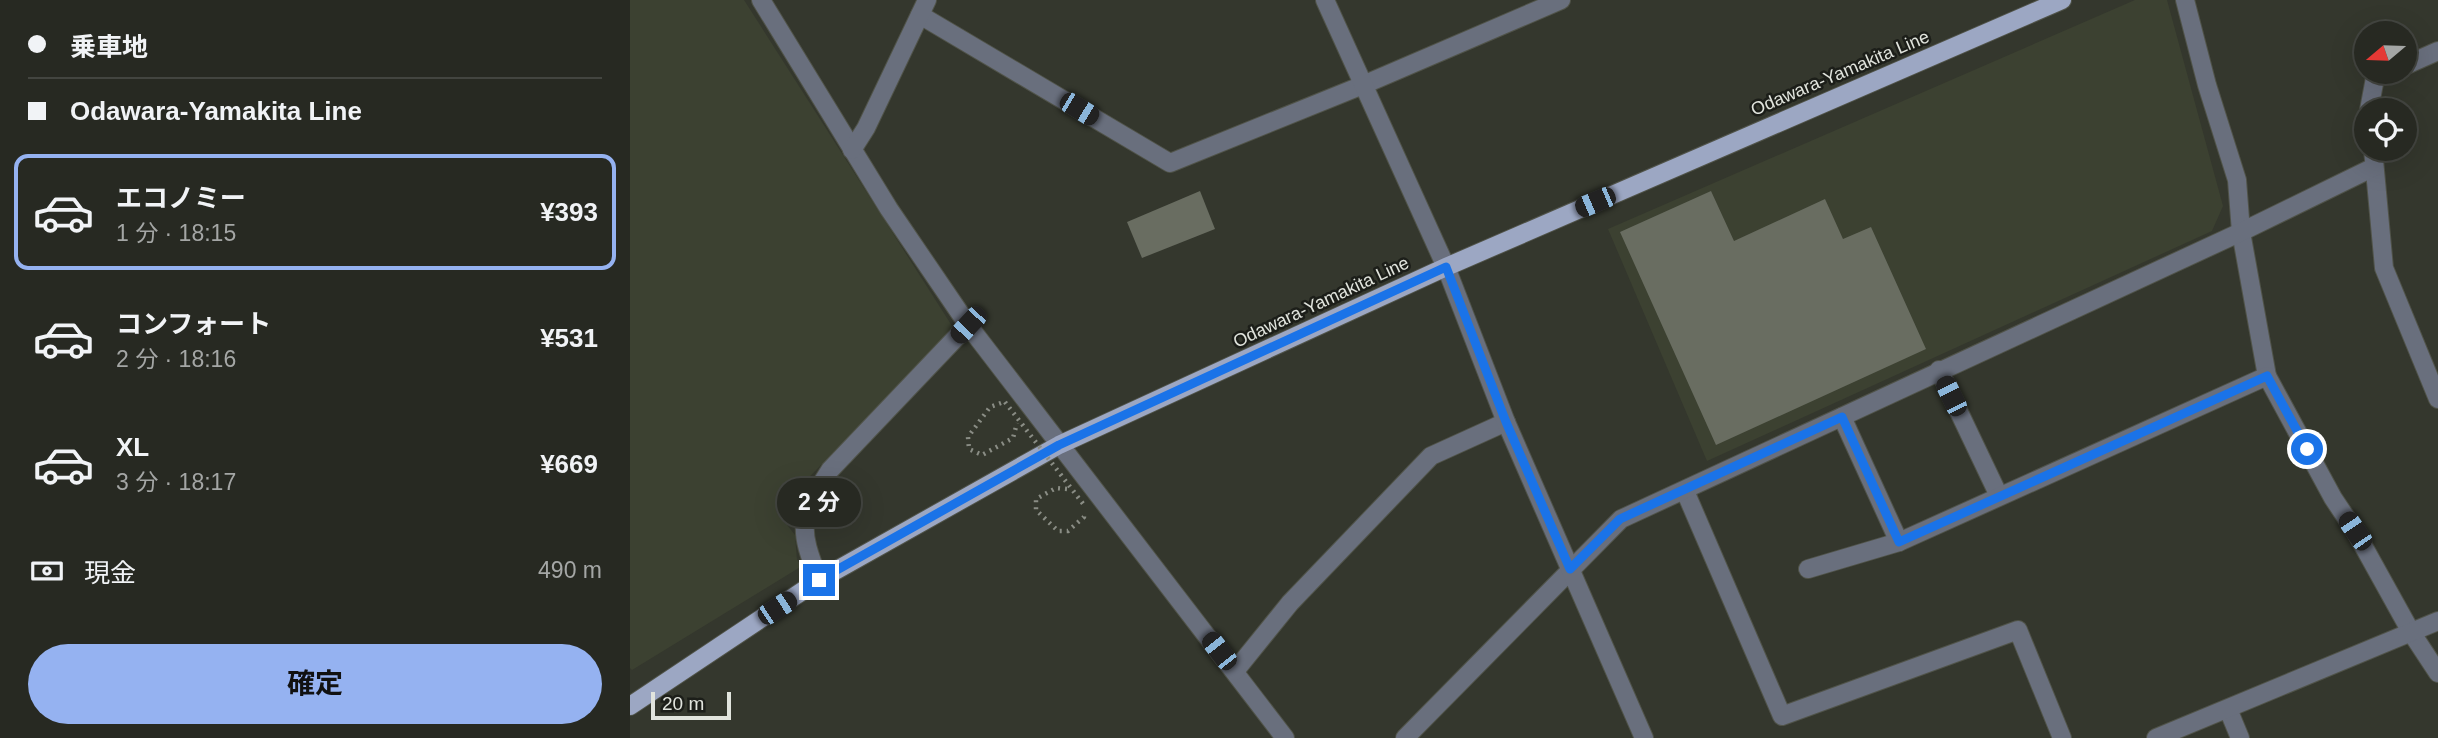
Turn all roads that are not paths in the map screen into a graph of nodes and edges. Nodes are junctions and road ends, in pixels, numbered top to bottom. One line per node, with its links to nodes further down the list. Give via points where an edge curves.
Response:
1 (761, 0): 10 (street)
2 (1325, 0): 9 (street)
3 (1561, 0): 9 (street)
4 (2062, 0): 14 (main road, Odawara-Yamakita Line)
5 (2185, 0): 13 (street, via 2237,180)
6 (923, 8): 9 (street, via 1170,163); 10 (street)
7 (2438, 51): 8 (street)
8 (2417, 60)
9 (1363, 85): 14 (street)
10 (852, 150): 15 (street)
11 (2374, 161): 12 (street)
12 (2374, 167): 13 (street); 18 (street, via 2384,268)
13 (2241, 232): 16 (street); 17 (street)
14 (1446, 267): 20 (street); 21 (main road, Odawara-Yamakita Line)
15 (968, 325): 21 (street); 27 (street, via 830,470 815,493 805,515 805,545)
16 (1939, 370): 19 (street); 23 (street)
17 (2267, 376): 23 (street); 29 (street)
18 (2438, 399)
19 (1842, 417): 22 (street); 24 (street)
20 (1506, 422): 25 (street); 30 (street, via 1431,456 1290,603)
21 (1059, 445): 27 (main road, Odawara-Yamakita Line); 30 (street, via 1090,498)
22 (1685, 491): 25 (street, via 1620,519); 37 (street, via 1782,716 2018,629)
23 (1999, 496): 24 (street)
24 (1899, 542): 26 (street)
25 (1570, 569): 35 (street); 36 (street)
26 (1808, 569)
27 (819, 580): 32 (main road, Odawara-Yamakita Line)
28 (2438, 621): 29 (street)
29 (2411, 632): 31 (street); 33 (street)
30 (1235, 671): 34 (street)
31 (2438, 673)
32 (630, 706)
33 (2228, 709): 38 (street); 39 (street)
34 (1285, 738)
35 (1405, 738)
36 (1644, 738)
37 (2063, 738)
38 (2156, 738)
39 (2240, 738)

